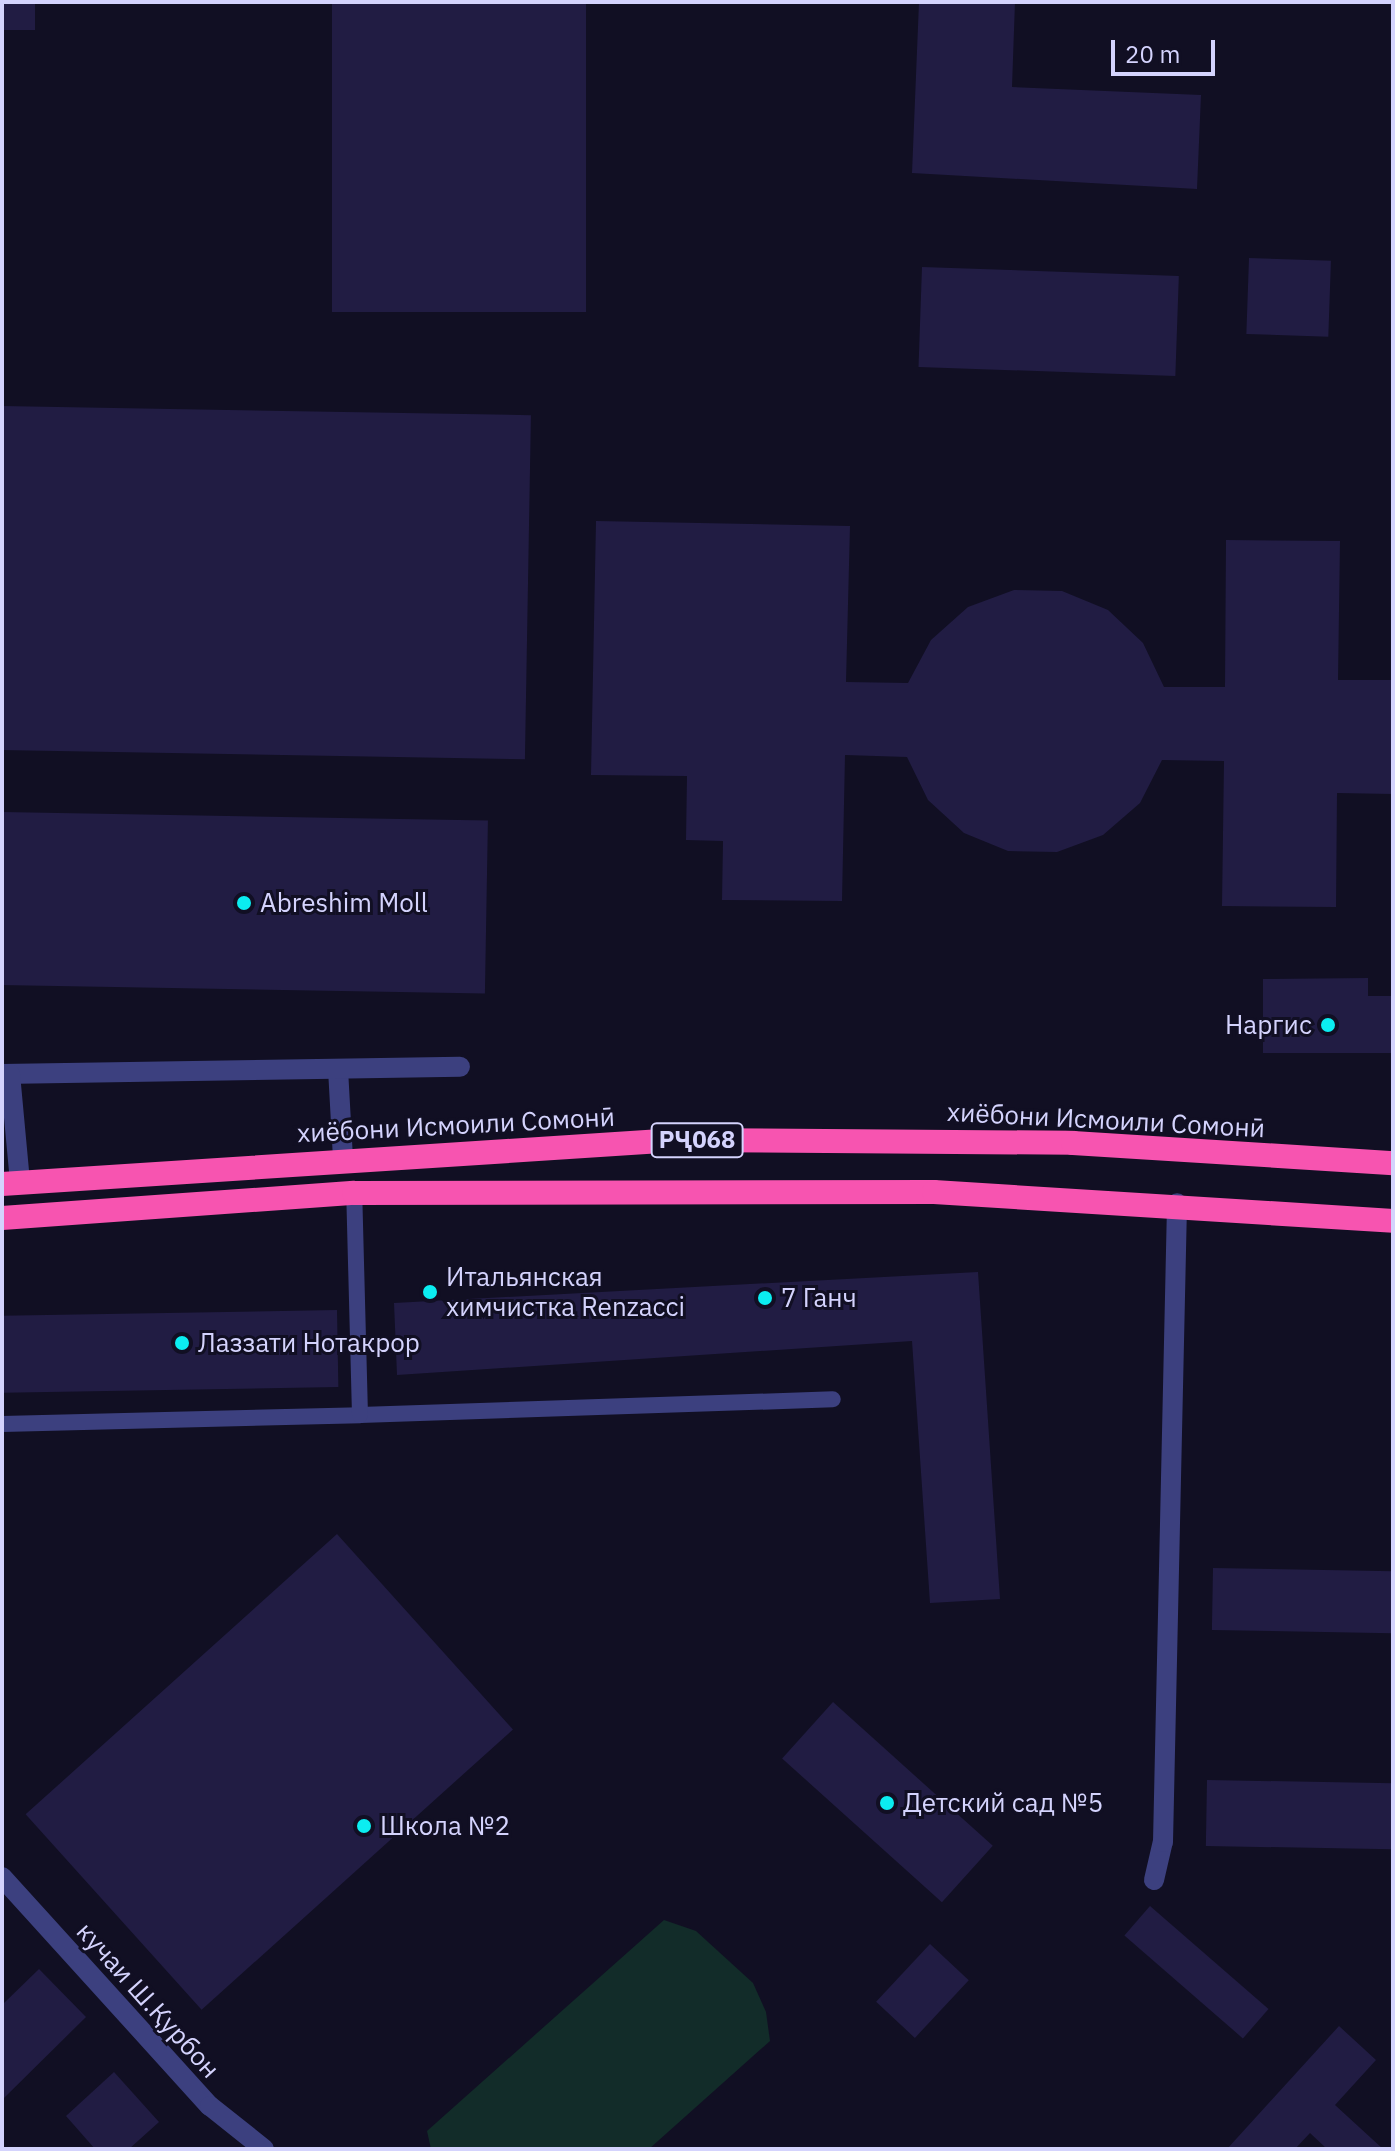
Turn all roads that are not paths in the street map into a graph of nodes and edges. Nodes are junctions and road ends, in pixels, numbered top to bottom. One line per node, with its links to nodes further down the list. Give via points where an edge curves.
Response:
1 (460, 1067): 2 (street)
2 (338, 1069): 3 (street); 4 (street)
3 (6, 1074): 6 (street)
4 (343, 1158): 5 (highway, хиёбони Исмоили Сомонӣ / РҶ068, via 677,1140 927,1139); 6 (highway, хиёбони Исмоили Сомонӣ / РҶ068)
5 (1393, 1163)
6 (11, 1183)
7 (354, 1193): 8 (highway, РҶ068, via 934,1192); 9 (highway, РҶ068); 12 (lane)
8 (1177, 1203): 10 (highway, РҶ068); 15 (street, via 1163,1842)
9 (2, 1218)
10 (1393, 1221)
11 (833, 1399): 12 (lane)
12 (360, 1415): 13 (lane)
13 (2, 1424)
14 (2, 1877): 16 (street, кучаи Ш.Қурбон, via 210,2106)
15 (1154, 1880)
16 (264, 2149)

